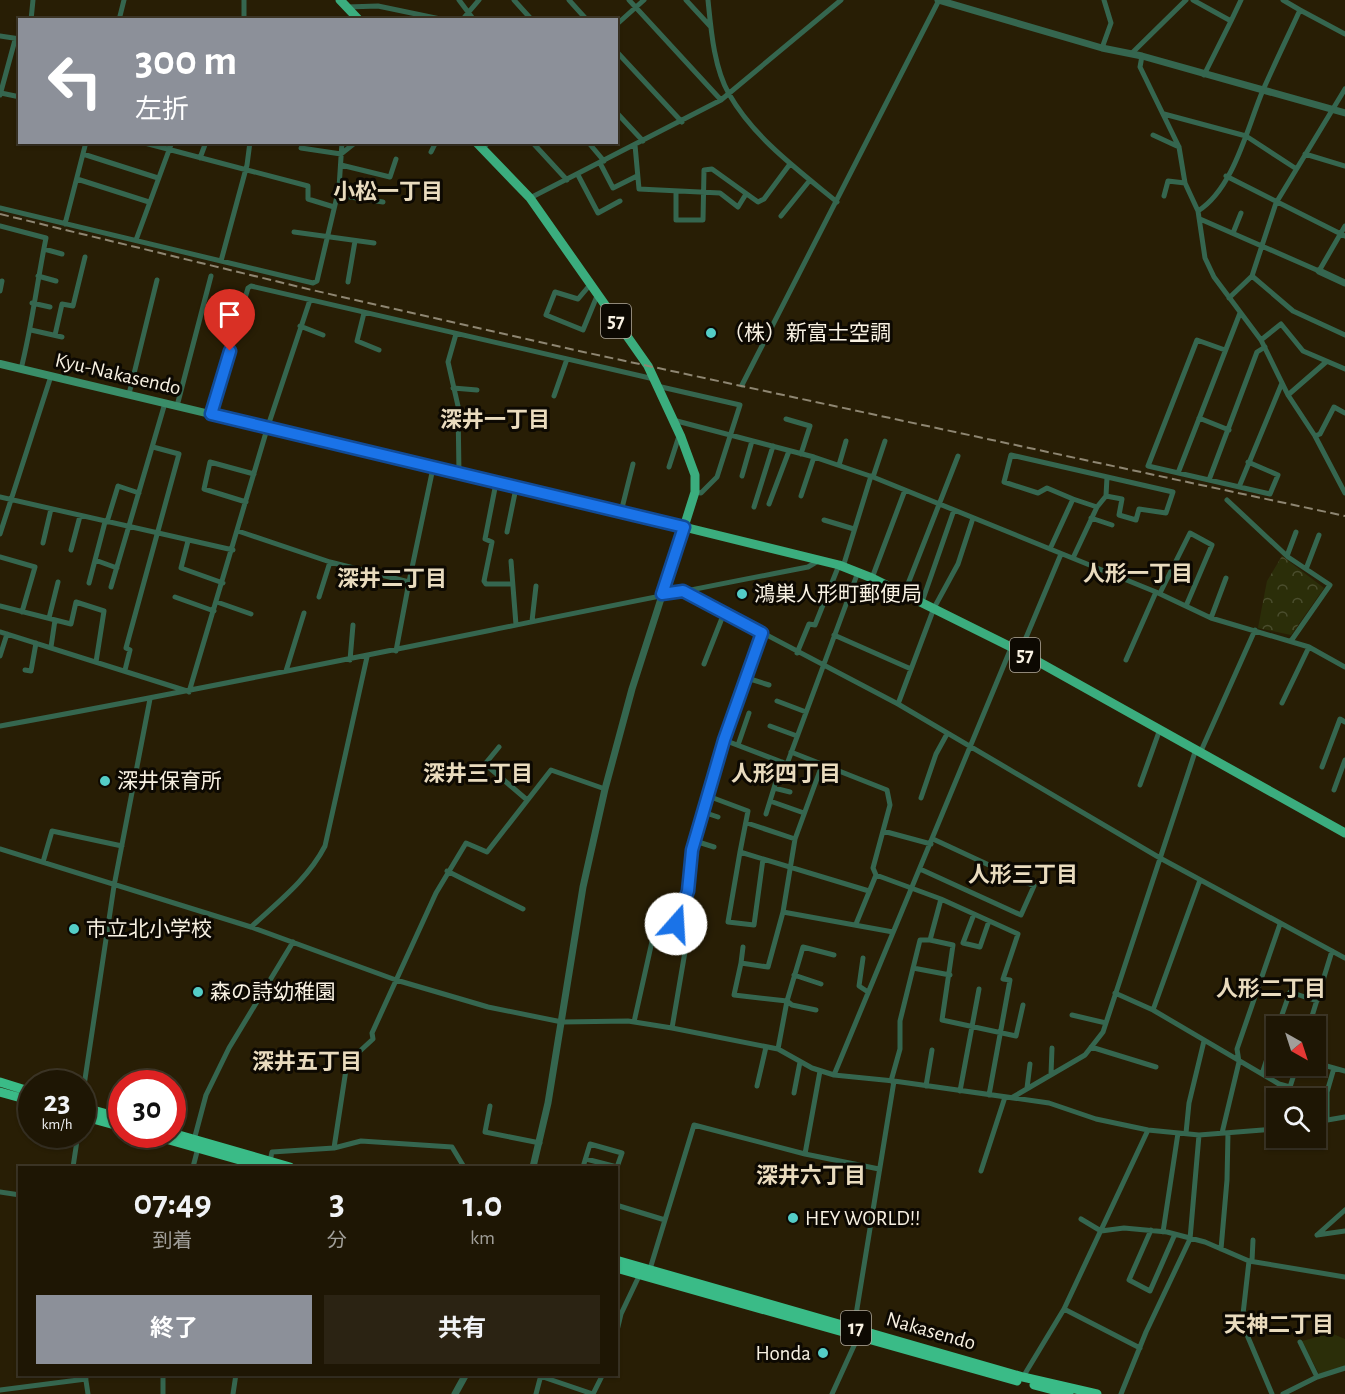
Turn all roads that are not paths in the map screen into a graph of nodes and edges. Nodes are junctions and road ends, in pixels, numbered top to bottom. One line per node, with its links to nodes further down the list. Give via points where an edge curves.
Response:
1 (33, 0): 24 (street)
2 (124, 0): 25 (street)
3 (244, 0): 26 (street)
4 (459, 0): 23 (street)
5 (479, 0): 23 (street)
6 (514, 0): 31 (street)
7 (569, 0): 32 (street)
8 (629, 0): 21 (street)
9 (644, 0): 21 (street)
10 (686, 0): 35 (street)
11 (708, 0): 35 (street)
12 (841, 0): 47 (street)
13 (939, 0): 39 (street); 102 (street)
14 (1104, 0): 39 (street, via 1111,23)
15 (1186, 0): 41 (street)
16 (1193, 0): 33 (street)
17 (1241, 0): 33 (street)
18 (1283, 0): 22 (street)
19 (343, 3): 20 (street); 27 (main road)
20 (377, 3): 28 (street)
21 (636, 7): 34 (street); 49 (street)
22 (1300, 10): 36 (street); 45 (street)
23 (466, 11): 29 (street); 30 (street)
24 (31, 18)
25 (120, 18)
26 (244, 18)
27 (356, 18)
28 (437, 18)
29 (463, 18)
30 (472, 18)
31 (530, 18)
32 (585, 18)
33 (1231, 21): 43 (street)
34 (618, 23)
35 (711, 27): 47 (street)
36 (1345, 34)
37 (0, 36): 38 (street)
38 (17, 40): 46 (street)
39 (1102, 48): 41 (street)
40 (618, 53): 54 (street)
41 (1131, 54): 42 (street)
42 (1142, 56): 43 (street); 53 (street, via 1140,68)
43 (1203, 76): 45 (street)
44 (1345, 89): 50 (street)
45 (1263, 91): 50 (street); 56 (street)
46 (0, 94): 48 (street)
47 (729, 94): 49 (street); 80 (street, via 750,123)
48 (18, 97)
49 (721, 100): 54 (street)
50 (1332, 109): 51 (street); 76 (street)
51 (1345, 113)
52 (618, 114): 57 (street)
53 (1164, 114): 56 (street); 70 (street)
54 (681, 122): 57 (street)
55 (1153, 135): 70 (street)
56 (1246, 136): 83 (street); 87 (street)
57 (643, 141): 69 (street)
58 (86, 144): 74 (street)
59 (147, 144): 72 (street)
60 (171, 144): 72 (street)
61 (205, 144): 77 (street)
62 (250, 144): 84 (street)
63 (342, 144): 75 (street)
64 (354, 144): 75 (street)
65 (435, 144): 73 (street)
66 (534, 144): 90 (street)
67 (589, 144): 79 (street)
68 (482, 145): 98 (main road, 57)
69 (635, 145): 79 (street); 86 (street)
70 (1179, 147): 92 (street)
71 (301, 148): 75 (street)
72 (169, 151): 77 (street); 88 (street)
73 (431, 152)
74 (83, 154): 88 (street); 89 (street)
75 (342, 154): 81 (street)
76 (1305, 154): 82 (street); 83 (street)
77 (200, 158): 84 (street)
78 (396, 159): 81 (street, via 390,177)
79 (602, 162): 85 (street); 86 (street, via 613,188)
80 (790, 164): 91 (street); 95 (street, via 764,199 758,202)
81 (341, 165): 96 (street)
82 (1345, 166)
83 (1295, 168): 103 (street)
84 (244, 169): 104 (street, via 308,186 308,199); 124 (street)
85 (578, 175): 90 (street); 99 (street, via 598,213)
86 (637, 176): 93 (street, via 639,189)
87 (1226, 176): 103 (street); 106 (street, via 1210,203)
88 (158, 178): 100 (street)
89 (77, 179): 100 (street); 110 (street)
90 (567, 180): 98 (street)
91 (810, 180): 102 (street); 108 (street)
92 (1185, 183): 97 (street, via 1168,181); 106 (street)
93 (676, 192): 94 (street); 94 (street, via 676,220 703,220)
94 (703, 194): 95 (street, via 720,193 738,207); 95 (street, via 704,170 712,169)
95 (746, 194)
96 (338, 195): 101 (street); 104 (street)
97 (1164, 196)
98 (530, 198): 134 (main road, 57)
99 (620, 201)
100 (149, 202): 117 (street)
101 (383, 202)
102 (837, 202): 162 (street)
103 (1276, 203): 115 (street); 120 (street)
104 (334, 207): 116 (street)
105 (0, 208): 110 (street)
106 (1198, 211): 109 (street)
107 (1241, 213): 114 (street)
108 (781, 216)
109 (1200, 219): 114 (street); 137 (street, via 1205,258)
110 (65, 224): 117 (street)
111 (0, 226): 121 (street, via 46,238)
112 (1345, 226): 115 (street)
113 (294, 232): 116 (street)
114 (1233, 233): 120 (street)
115 (1343, 235): 125 (street)
116 (326, 238): 118 (street); 124 (street, via 317,281 313,283)
117 (136, 240): 124 (street)
118 (355, 241): 119 (street); 132 (street)
119 (374, 243)
120 (1262, 246): 125 (street); 128 (street)
121 (44, 249): 122 (street); 126 (street)
122 (62, 254)
123 (84, 257): 147 (street, via 73,306 62,304)
124 (221, 261)
125 (1319, 271): 133 (street)
126 (38, 276): 131 (street); 139 (street)
127 (211, 276): 169 (street)
128 (1252, 276): 137 (street); 148 (street, via 1293,311)
129 (157, 280): 165 (street)
130 (2, 281): 135 (street)
131 (56, 281)
132 (348, 282)
133 (1345, 283)
134 (589, 286): 136 (main road, 57); 136 (street, via 578,299 555,292 546,315 584,330)
135 (0, 291)
136 (597, 296): 161 (main road, 57, via 632,342)
137 (1229, 298): 142 (street)
138 (310, 300): 141 (street); 143 (street); 171 (street, via 248,288)
139 (32, 303): 140 (street); 144 (street)
140 (50, 307)
141 (364, 313): 146 (street); 152 (street, via 357,340)
142 (1240, 313): 150 (street); 153 (street)
143 (300, 326): 145 (street); 175 (street)
144 (31, 330): 147 (street); 157 (street)
145 (323, 334)
146 (456, 334): 154 (street); 163 (street, via 448,362)
147 (55, 335): 149 (street)
148 (1345, 335)
149 (62, 336)
150 (1261, 340): 151 (street); 155 (street, via 1281,324 1303,351)
151 (1265, 347): 160 (street); 176 (street, via 1257,352)
152 (380, 350)
153 (1226, 350): 172 (street); 194 (street, via 1197,340 1148,466)
154 (567, 359): 161 (street); 167 (street)
155 (1326, 362): 158 (street); 166 (street)
156 (0, 364): 157 (main road, Kyu-Nakasendo)
157 (21, 369): 159 (main road, Kyu-Nakasendo)
158 (1345, 369)
159 (51, 376): 165 (main road, Kyu-Nakasendo); 212 (street)
160 (1282, 382): 166 (street); 189 (street)
161 (655, 383): 174 (main road, 57); 177 (street, via 740,405)
162 (742, 385)
163 (453, 388): 164 (street); 196 (street, via 458,406)
164 (477, 390)
165 (129, 394): 168 (main road, Kyu-Nakasendo)
166 (1288, 395): 178 (street)
167 (554, 396)
168 (165, 403): 169 (main road, Kyu-Nakasendo); 184 (street)
169 (177, 406): 171 (main road, Kyu-Nakasendo)
170 (1345, 413): 178 (street, via 1334,407 1320,434)
171 (211, 414): 175 (main road, Kyu-Nakasendo)
172 (1199, 418): 176 (street); 194 (street)
173 (786, 419): 186 (street, via 810,426)
174 (673, 420): 177 (street); 179 (main road, 57)
175 (267, 429): 193 (main road, Kyu-Nakasendo); 195 (street)
176 (1228, 430): 200 (street)
177 (731, 434): 180 (street); 205 (street, via 717,477 701,493)
178 (1315, 436): 207 (street)
179 (681, 437): 192 (street); 205 (main road, 57, via 692,463)
180 (752, 441): 183 (street); 197 (street)
181 (846, 441): 191 (street)
182 (885, 441): 198 (street)
183 (773, 446): 185 (street); 217 (street)
184 (153, 447): 206 (street); 232 (street, via 179,454)
185 (789, 451): 186 (street); 215 (street)
186 (801, 454): 188 (street)
187 (958, 456): 216 (street)
188 (814, 458): 191 (street); 208 (street)
189 (1248, 462): 202 (street); 202 (street, via 1278,475 1270,494)
190 (633, 464): 221 (street)
191 (839, 465): 198 (street)
192 (669, 467)
193 (433, 468): 196 (main road, Kyu-Nakasendo); 257 (street)
194 (1178, 473): 200 (street)
195 (254, 474): 214 (street); 214 (street, via 210,462 204,489)
196 (459, 474): 201 (main road, Kyu-Nakasendo)
197 (742, 476)
198 (872, 476): 204 (street); 230 (street)
199 (1107, 477): 209 (street); 209 (street, via 1173,492 1166,513 1139,508 1136,520 1119,515 1122,499); 211 (street, via 1011,455 1004,482 1038,493 1047,488)
200 (1209, 480): 202 (street)
201 (496, 483): 203 (main road, Kyu-Nakasendo); 260 (street, via 485,539 492,542 484,581)
202 (1239, 487)
203 (516, 488): 221 (main road, Kyu-Nakasendo); 233 (street)
204 (905, 490): 216 (street); 254 (street)
205 (695, 492): 229 (main road, 57)
206 (139, 493): 226 (street, via 117,486); 228 (street)
207 (1345, 494)
208 (801, 496)
209 (1106, 496): 218 (street)
210 (0, 497): 212 (street)
211 (1073, 498): 218 (street); 239 (street)
212 (10, 500): 219 (street); 235 (street)
213 (1227, 500): 243 (street)
214 (246, 502): 231 (street)
215 (769, 504)
216 (939, 504): 220 (street); 266 (street)
217 (754, 507)
218 (1097, 507): 224 (street)
219 (51, 509): 222 (street); 238 (street)
220 (954, 510): 223 (street); 270 (street)
221 (621, 512): 229 (main road, Kyu-Nakasendo)
222 (80, 516): 226 (street); 240 (street)
223 (973, 518): 239 (street); 273 (street, via 958,564)
224 (1091, 518): 227 (street); 245 (street)
225 (824, 520): 230 (street)
226 (106, 522): 228 (street); 246 (street)
227 (1112, 525)
228 (129, 527): 232 (street); 251 (street)
229 (684, 527): 247 (main road, 57); 265 (street)
230 (854, 529): 250 (street)
231 (238, 531): 241 (street); 249 (street)
232 (157, 532): 237 (street); 306 (street, via 126,648 130,650)
233 (507, 532)
234 (1296, 532): 243 (street)
235 (0, 534)
236 (1319, 535): 252 (street)
237 (188, 541): 241 (street); 259 (street, via 181,568)
238 (43, 543)
239 (1050, 549): 242 (street)
240 (71, 550)
241 (232, 550): 259 (street)
242 (1061, 554): 245 (street); 293 (street)
243 (1287, 556): 252 (street)
244 (0, 557): 275 (street, via 35,567)
245 (1073, 558): 264 (street)
246 (95, 560): 251 (street); 258 (street)
247 (818, 560): 250 (main road, 57); 263 (street, via 808,567)
248 (511, 561): 260 (street)
249 (330, 562): 257 (street); 268 (street)
250 (841, 566): 253 (main road, 57); 295 (street, via 815,625 809,624)
251 (117, 568): 261 (street)
252 (1305, 569): 289 (street, via 1330,585)
253 (858, 572): 254 (main road, 57); 288 (street)
254 (872, 578): 266 (main road, 57)
255 (1226, 578): 279 (street)
256 (58, 582): 280 (street)
257 (409, 582): 294 (street)
258 (89, 583)
259 (223, 583): 269 (street)
260 (511, 584): 283 (street)
261 (111, 586)
262 (536, 586): 281 (street)
263 (683, 591): 265 (street); 277 (street)
264 (1158, 592): 272 (street); 272 (street, via 1190,533 1212,545); 299 (street)
265 (662, 594): 281 (street); 335 (street)
266 (904, 594): 270 (main road, 57)
267 (175, 597): 274 (street)
268 (318, 597)
269 (217, 602): 274 (street); 278 (street)
270 (922, 602): 273 (main road, 57)
271 (0, 606): 275 (street)
272 (1186, 606): 279 (street)
273 (934, 608): 293 (main road, 57); 304 (street)
274 (214, 611): 310 (street)
275 (22, 612): 280 (street)
276 (304, 613): 307 (street)
277 (724, 613): 286 (street); 301 (street)
278 (251, 614)
279 (1210, 618): 284 (street)
280 (52, 619): 291 (street); 300 (street, via 71,624 76,602 105,611)
281 (532, 621): 283 (street)
282 (353, 625): 298 (street)
283 (516, 625): 294 (street)
284 (1255, 630): 289 (street); 327 (street)
285 (0, 632): 287 (street)
286 (762, 633): 295 (street); 308 (street)
287 (7, 634): 290 (street); 296 (street)
288 (834, 635): 302 (street); 304 (street)
289 (1292, 641): 292 (street)
290 (36, 643): 291 (street); 305 (street, via 31,671)
291 (51, 647): 300 (street)
292 (1309, 647): 303 (street); 313 (street)
293 (1016, 650): 320 (main road, 57); 326 (street)
294 (396, 651): 297 (street)
295 (797, 653): 302 (street)
296 (0, 656)
297 (367, 657): 298 (street); 374 (street, via 325,846 317,862 294,888)
298 (350, 660): 307 (street)
299 (1126, 660)
300 (96, 662): 306 (street)
301 (704, 664)
302 (823, 666): 314 (street); 315 (street)
303 (1345, 667)
304 (910, 669): 314 (street)
305 (25, 670)
306 (125, 670): 310 (street)
307 (286, 671): 310 (street)
308 (747, 678): 309 (street); 323 (street)
309 (769, 685)
310 (189, 692): 311 (street)
311 (150, 699): 318 (street); 352 (street)
312 (777, 701): 315 (street)
313 (1282, 703)
314 (898, 704): 321 (street)
315 (806, 712): 322 (street)
316 (749, 713): 324 (street)
317 (1345, 722): 332 (street, via 1340,719)
318 (0, 726)
319 (770, 726): 322 (street)
320 (1160, 729): 327 (main road, 57); 333 (street)
321 (947, 734): 326 (street); 339 (street)
322 (797, 736): 328 (street)
323 (724, 740): 324 (street); 338 (street)
324 (738, 745): 330 (street)
325 (499, 747): 340 (street, via 485,764)
326 (972, 747): 351 (street); 356 (street)
327 (1199, 750): 348 (main road, 57); 356 (street)
328 (791, 752): 330 (street, via 787,764); 331 (street)
329 (1345, 760): 336 (street)
330 (783, 762): 334 (street)
331 (822, 765): 343 (street); 347 (street, via 887,790 890,805)
332 (1322, 767)
333 (1140, 785)
334 (774, 788): 337 (street); 341 (street)
335 (605, 789): 340 (street, via 550,770); 401 (street, via 574,938)
336 (1334, 790)
337 (790, 792)
338 (708, 796): 342 (street); 346 (street, via 748,811)
339 (921, 798)
340 (526, 799): 361 (street, via 487,852 466,843)
341 (770, 801): 343 (street); 344 (street)
342 (703, 812): 345 (street); 350 (street)
343 (804, 813): 349 (street)
344 (766, 814)
345 (718, 817)
346 (747, 823): 349 (street); 355 (street)
347 (883, 831): 351 (street); 362 (street, via 873,868)
348 (1345, 833)
349 (795, 839): 359 (street)
350 (695, 841): 353 (street); 376 (street, via 688,891)
351 (932, 841): 360 (street); 360 (street, via 1034,886 1021,915)
352 (122, 846): 358 (street, via 52,831); 364 (street)
353 (714, 847)
354 (0, 849): 358 (street)
355 (740, 852): 357 (street); 357 (street, via 728,922 754,925)
356 (1160, 858): 363 (street); 392 (street)
357 (763, 859): 359 (street)
358 (42, 862): 364 (street)
359 (789, 868): 366 (street); 369 (street)
360 (920, 869): 365 (street)
361 (447, 871): 368 (street); 388 (street)
362 (876, 875): 365 (street); 366 (street)
363 (1200, 880): 373 (street); 397 (street)
364 (114, 886): 374 (street); 420 (street)
365 (912, 886): 367 (street); 375 (street)
366 (869, 891): 372 (street)
367 (941, 899): 370 (street); 377 (street)
368 (523, 909)
369 (783, 912): 372 (street); 384 (street, via 768,967)
370 (974, 914): 371 (street); 371 (street, via 963,943 980,947)
371 (989, 921): 406 (street, via 1017,933 1003,979 1010,980)
372 (856, 924): 375 (street)
373 (1280, 924): 380 (street); 414 (street, via 1237,1049)
374 (251, 927): 378 (street)
375 (893, 932): 391 (street)
376 (673, 936): 402 (street, via 670,941 652,937); 405 (street, via 687,940)
377 (930, 940): 385 (street, via 920,940); 387 (street, via 953,945)
378 (293, 942): 388 (street); 454 (street, via 229,1048 206,1095)
379 (743, 946): 384 (street)
380 (1332, 951): 383 (street); 393 (street)
381 (834, 956): 386 (street, via 803,947)
382 (863, 958): 391 (street, via 859,986)
383 (1345, 958)
384 (741, 963): 394 (street, via 734,995)
385 (913, 968): 387 (street); 429 (street, via 900,1021 900,1049)
386 (794, 975): 389 (street); 394 (street)
387 (950, 975): 404 (street, via 942,1020)
388 (396, 980): 401 (street, via 488,1007); 456 (street, via 372,1033 373,1039 347,1063)
389 (821, 984)
390 (979, 989): 404 (street)
391 (868, 992): 425 (street)
392 (1115, 993): 397 (street); 403 (street)
393 (1317, 1000): 399 (street, via 1290,992); 400 (street)
394 (787, 1001): 396 (street); 411 (street)
395 (1023, 1005): 406 (street, via 1016,1036)
396 (816, 1010)
397 (1154, 1010): 407 (street)
398 (1072, 1015): 403 (street)
399 (1282, 1016)
400 (1312, 1016)
401 (562, 1022): 402 (street); 453 (street)
402 (634, 1022): 405 (street)
403 (1106, 1023): 409 (street)
404 (974, 1026): 406 (street); 435 (street)
405 (672, 1028): 408 (street)
406 (1000, 1032): 438 (street)
407 (1204, 1041): 414 (street); 448 (street)
408 (766, 1047): 411 (street); 431 (street)
409 (1091, 1047): 418 (street); 423 (street)
410 (1052, 1048): 423 (street)
411 (778, 1049): 413 (street)
412 (932, 1050): 432 (street)
413 (800, 1062): 421 (street); 437 (street)
414 (1239, 1062): 424 (street); 449 (street)
415 (1266, 1062): 424 (street)
416 (1030, 1064): 434 (street)
417 (1326, 1066): 419 (street)
418 (1156, 1067)
419 (1334, 1068): 422 (street); 444 (street, via 1327,1092)
420 (86, 1070)
421 (820, 1071): 425 (street); 457 (street)
422 (1345, 1071)
423 (1051, 1074): 434 (street)
424 (1262, 1074): 426 (street)
425 (834, 1075): 429 (street)
426 (1266, 1076)
427 (1266, 1076): 428 (street, via 1290,1087)
428 (1294, 1076)
429 (893, 1081): 432 (street); 468 (street)
430 (0, 1083): 433 (highway)
431 (757, 1086)
432 (926, 1086): 435 (street)
433 (18, 1088)
434 (1026, 1088): 441 (street)
435 (960, 1091): 438 (street)
436 (0, 1092): 439 (highway)
437 (794, 1093)
438 (989, 1095): 440 (street)
439 (18, 1097)
440 (1005, 1097): 441 (street); 469 (street)
441 (1013, 1097): 445 (street)
442 (490, 1106): 453 (street, via 485,1132)
443 (1345, 1116): 444 (street)
444 (1327, 1120)
445 (1148, 1130): 447 (street); 477 (street)
446 (1266, 1130): 449 (street)
447 (1178, 1133): 448 (street); 479 (street)
448 (1186, 1133): 450 (street)
449 (1225, 1133): 450 (street); 483 (street, via 1227,1180)
450 (1199, 1135): 481 (street)
451 (186, 1139): 454 (highway)
452 (186, 1142): 454 (highway)
453 (540, 1143): 464 (street)
454 (196, 1144): 459 (highway); 461 (street)
455 (76, 1148): 460 (street)
456 (334, 1148): 459 (street, via 272,1152); 463 (street, via 361,1141 452,1147)
457 (805, 1154): 468 (street); 475 (street, via 694,1125)
458 (586, 1159): 465 (street); 466 (street); 467 (street, via 590,1144 622,1153)
459 (267, 1164): 462 (highway)
460 (73, 1166)
461 (193, 1166)
462 (282, 1166)
463 (463, 1166)
464 (533, 1166)
465 (584, 1166)
466 (613, 1166)
467 (617, 1166)
468 (879, 1169): 492 (street)
469 (981, 1171)
470 (0, 1192): 471 (street)
471 (18, 1195)
472 (618, 1206): 475 (street)
473 (1345, 1210): 478 (street, via 1317,1235)
474 (1081, 1218): 477 (street)
475 (665, 1220): 487 (street)
476 (1151, 1230): 477 (street); 479 (street); 480 (street, via 1129,1280 1150,1291)
477 (1101, 1231): 490 (street)
478 (1345, 1231)
479 (1163, 1232): 480 (street)
480 (1176, 1234): 481 (street)
481 (1191, 1239): 483 (street); 494 (street)
482 (1253, 1240): 485 (street)
483 (1221, 1249): 485 (street)
484 (618, 1261): 487 (highway, Nakasendo / 17)
485 (1250, 1261): 489 (street); 517 (street, via 1242,1323)
486 (618, 1268): 488 (highway, Nakasendo / 17)
487 (650, 1269): 492 (highway, Nakasendo / 17)
488 (640, 1274): 491 (street); 492 (highway, Nakasendo / 17)
489 (1345, 1277)
490 (1064, 1309): 494 (street); 503 (street)
491 (618, 1327)
492 (856, 1332): 503 (highway, Nakasendo / 17); 513 (street); 514 (highway, Nakasendo / 17)
493 (1300, 1342): 504 (street)
494 (1140, 1348): 516 (street)
495 (1343, 1369): 504 (street); 505 (street)
496 (86, 1376): 506 (street); 507 (street)
497 (163, 1376): 508 (street)
498 (236, 1376): 509 (street)
499 (465, 1376): 510 (street)
500 (541, 1376): 511 (street)
501 (544, 1376): 512 (street)
502 (602, 1376): 512 (street)
503 (1023, 1377): 515 (highway, Nakasendo / 17)
504 (1317, 1377): 518 (street)
505 (1345, 1377)
506 (0, 1390)
507 (88, 1394)
508 (163, 1394)
509 (233, 1394)
510 (455, 1394)
511 (536, 1394)
512 (593, 1394)
513 (832, 1394)
514 (1069, 1394)
515 (1097, 1394)
516 (1121, 1394)
517 (1272, 1394)
518 (1283, 1394)

